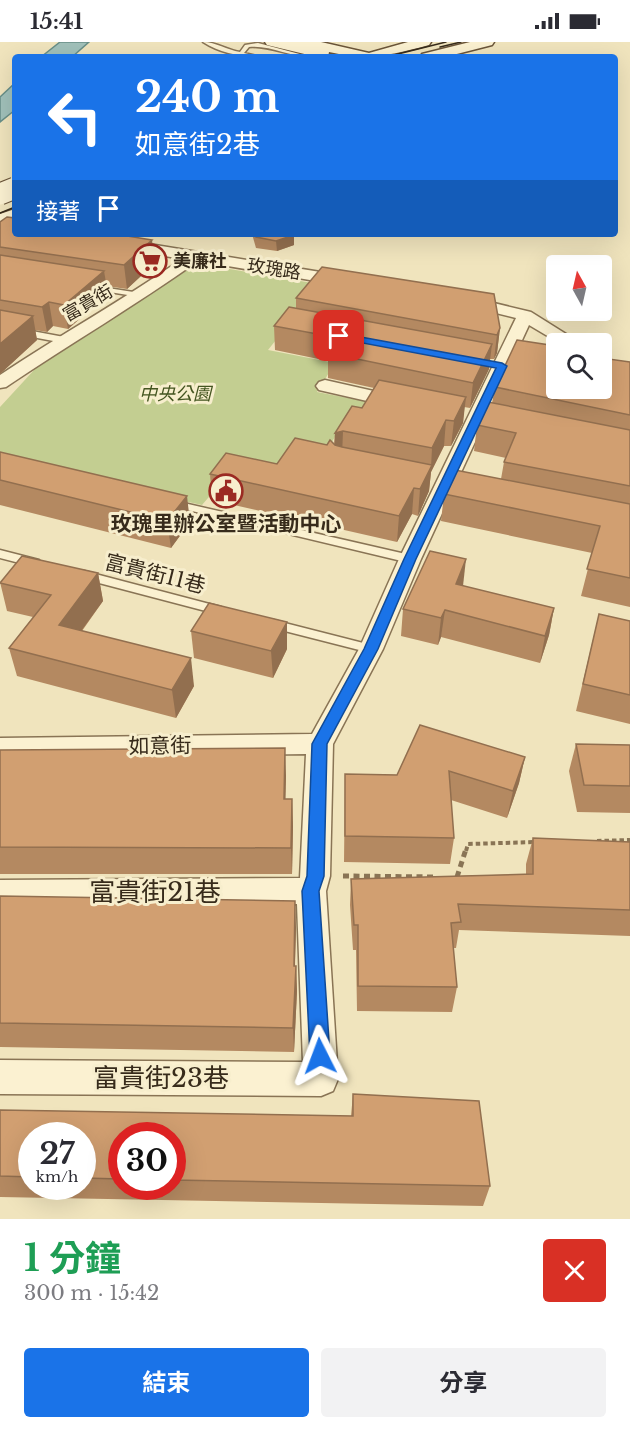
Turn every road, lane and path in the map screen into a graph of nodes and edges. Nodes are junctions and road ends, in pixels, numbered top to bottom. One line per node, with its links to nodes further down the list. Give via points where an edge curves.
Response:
1 (206, 42): 6 (lane)
2 (272, 42): 8 (street)
3 (302, 42): 9 (street)
4 (424, 42): 10 (street)
5 (487, 42): 11 (street)
6 (241, 54): 7 (lane, via 247,46 258,45)
7 (296, 54)
8 (318, 54)
9 (356, 54)
10 (380, 54)
11 (439, 54)
12 (90, 237): 13 (street, 玫瑰路)
13 (196, 256): 14 (street, 玫瑰路); 16 (street, 富貴街)
14 (355, 283)
15 (82, 286): 16 (lane)
16 (140, 295): 21 (street, 富貴街)
17 (449, 299): 18 (street)
18 (525, 316): 20 (street); 27 (street, via 496,365 478,419)
19 (0, 328): 21 (lane)
20 (555, 333)
21 (64, 340): 22 (street, 富貴街)
22 (0, 383)
23 (325, 386): 24 (street)
24 (423, 407)
25 (159, 500): 27 (lane)
26 (0, 554): 28 (lane)
27 (410, 559): 32 (street)
28 (46, 566)
29 (69, 572): 30 (lane, 富貴街11巷)
30 (232, 613)
31 (266, 622): 32 (lane)
32 (371, 649): 33 (street)
33 (320, 744): 34 (street, 如意街); 39 (street, via 315,876)
34 (0, 748)
35 (630, 840): 36 (path)
36 (595, 841)
37 (538, 842): 38 (path, via 468,844 458,877)
38 (345, 876)
39 (311, 891): 40 (street, 富貴街21巷); 41 (street, 富貴街23巷, via 321,1079)
40 (0, 893)
41 (0, 1077)

